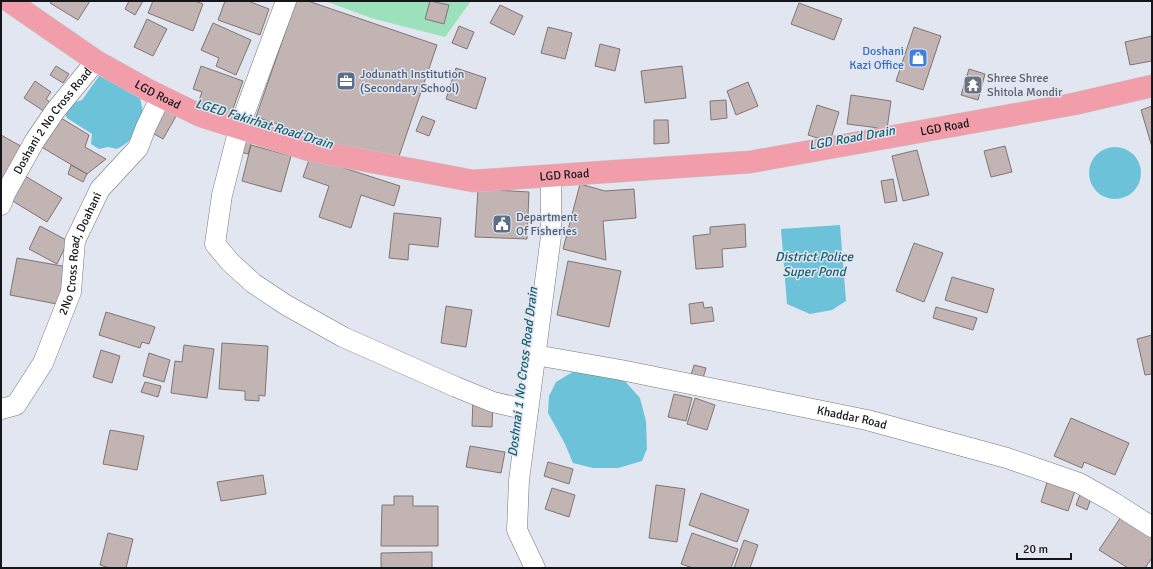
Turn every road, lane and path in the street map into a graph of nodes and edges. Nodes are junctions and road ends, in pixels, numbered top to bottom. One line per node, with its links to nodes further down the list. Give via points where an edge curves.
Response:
1 (9, 1): 3 (main road, LGD Road)
2 (286, 1): 6 (street)
3 (96, 61): 5 (main road, LGD Road); 8 (street, Doshani 2 No Cross Road, via 55,111 34,142)
4 (1152, 86): 7 (main road, LGD Road, via 1074,104 750,162)
5 (161, 96): 6 (main road, LGD Road, via 201,116); 10 (street, 2No Cross Road, Doahani, via 138,148 100,189 75,241 71,292 43,362 16,405)
6 (239, 128): 7 (main road, LGD Road, via 309,150 473,181); 11 (street, via 222,195 215,244 230,262 253,283 286,306 343,337 493,402)
7 (550, 176): 9 (street, via 551,236)
8 (1, 205)
9 (535, 355): 11 (street); 12 (street, Khaddar Road, via 867,420 1007,458 1079,483)
10 (1, 409)
11 (528, 410): 13 (street, via 516,530)
12 (1152, 527)
13 (535, 568)

